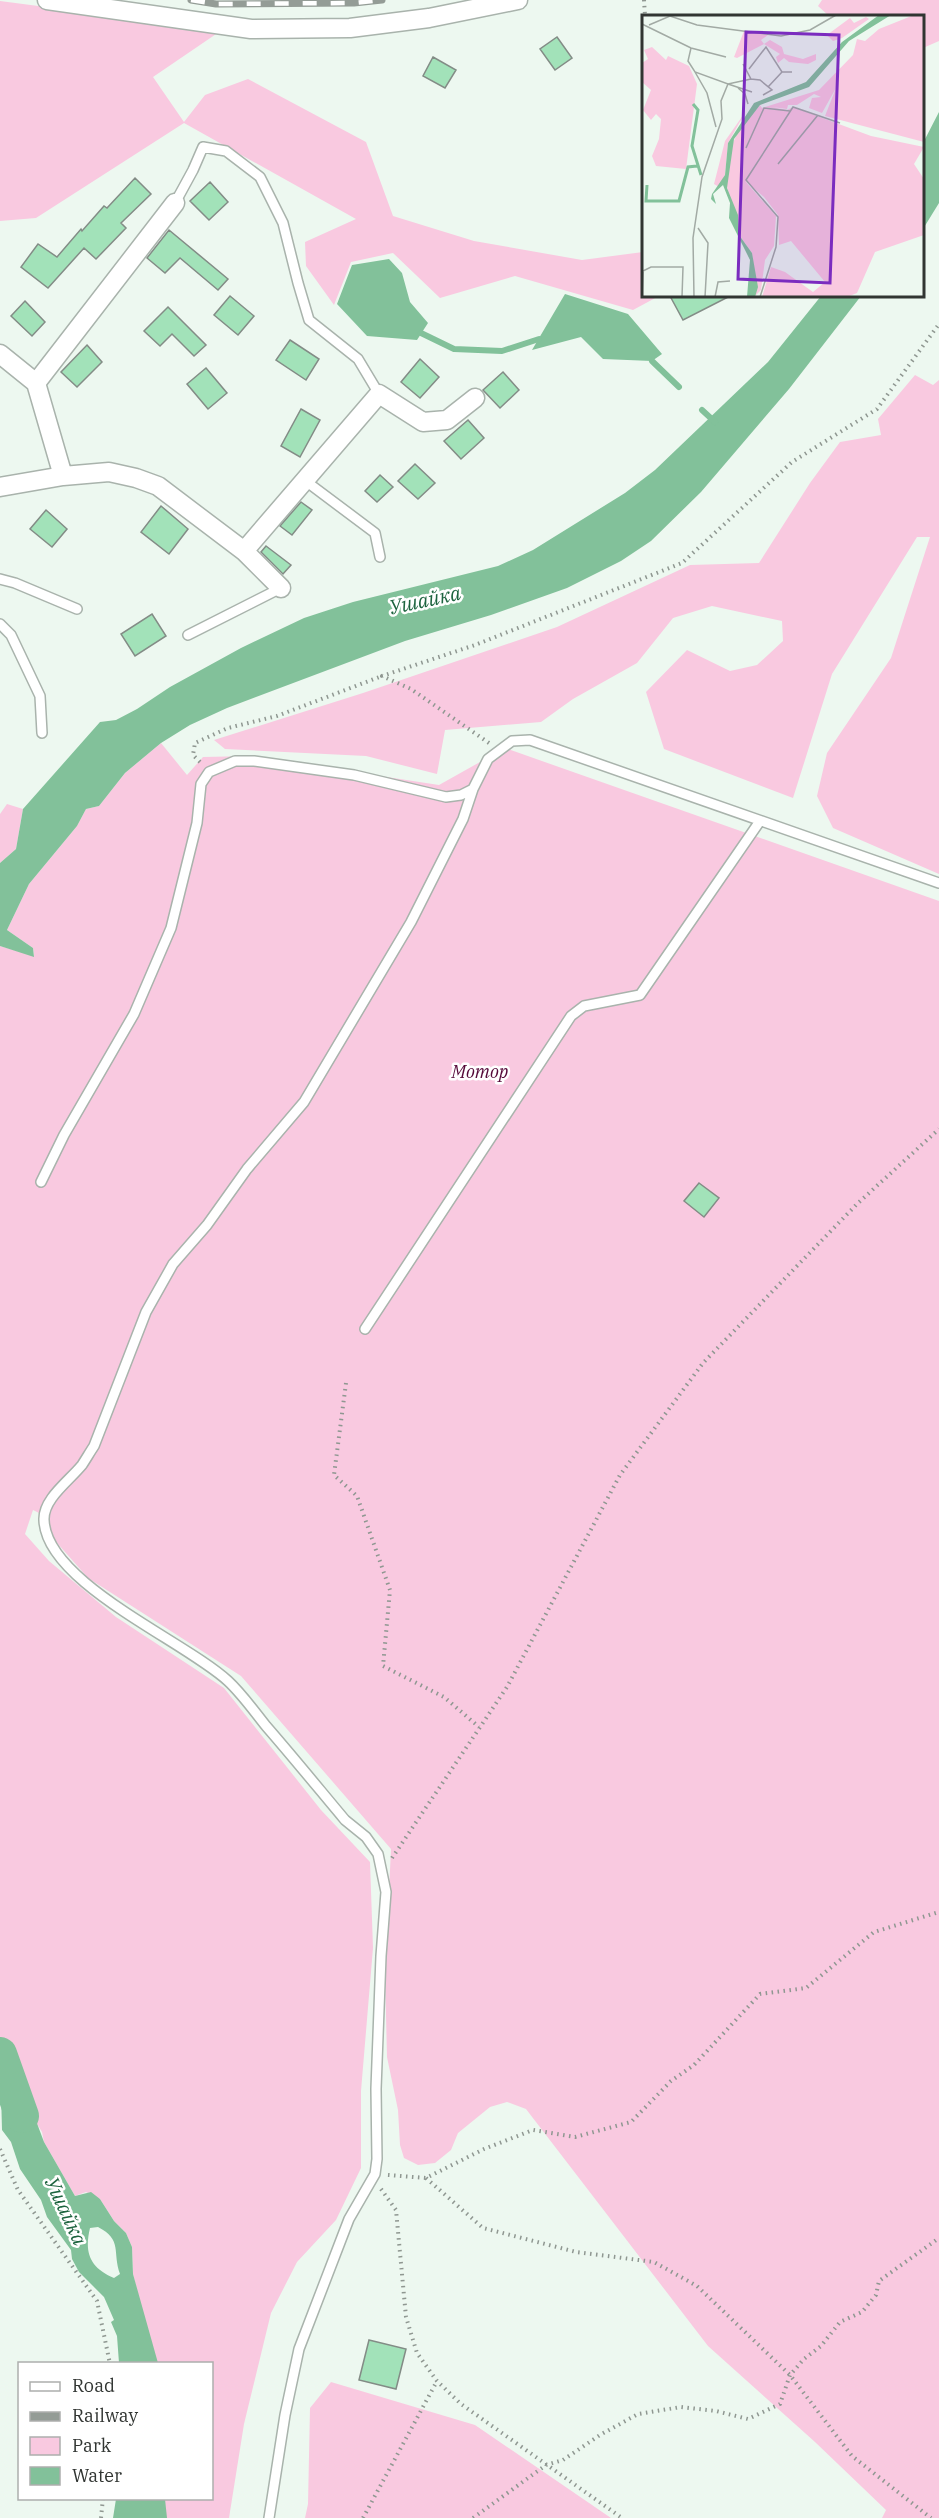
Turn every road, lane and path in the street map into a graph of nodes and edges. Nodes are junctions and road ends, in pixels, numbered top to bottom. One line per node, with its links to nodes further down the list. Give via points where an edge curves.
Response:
1 (47, 0): 2 (street, via 251,29 350,28 429,18)
2 (518, 0)
3 (644, 0): 4 (path)
4 (645, 15)
5 (175, 203): 8 (street); 9 (lane, via 203,147 226,151 260,177 283,223 309,320 358,359)
6 (939, 324): 21 (path, via 877,409 792,462 682,563 476,645)
7 (0, 354): 8 (street)
8 (36, 383): 11 (street)
9 (379, 394): 10 (street, via 423,422 447,420); 12 (street)
10 (475, 398)
11 (63, 476): 13 (street); 14 (street, via 109,472 158,486)
12 (303, 480): 14 (street); 15 (lane, via 375,533)
13 (0, 487)
14 (244, 551): 17 (street)
15 (380, 556)
16 (0, 579): 18 (lane)
17 (281, 588): 20 (lane)
18 (77, 609)
19 (0, 624): 22 (lane, via 11,635 40,696)
20 (188, 635)
21 (382, 676): 23 (path, via 411,689); 24 (path, via 195,743 193,756)
22 (42, 733)
23 (498, 749): 25 (lane, via 488,759); 26 (lane, via 512,741 530,740)
24 (209, 772): 25 (lane, via 235,761 254,761 354,775 446,797); 29 (lane, via 201,784 197,823 171,928 134,1014)
25 (473, 789): 33 (lane, via 463,819 411,922 304,1102 173,1264 146,1312 94,1446 53,1498 44,1518 48,1541 85,1581 229,1681 345,1820 366,1838)
26 (760, 820): 27 (lane); 30 (lane, via 640,995 584,1006 571,1016)
27 (939, 883)
28 (939, 1129): 32 (path, via 857,1204 703,1363 621,1475 507,1687)
29 (41, 1182)
30 (365, 1329)
31 (346, 1383): 32 (path, via 334,1475 357,1496 390,1590 383,1666 444,1697)
32 (479, 1727): 33 (path)
33 (384, 1871): 36 (lane)
34 (939, 1912): 37 (path, via 874,1932 806,1988 760,1994 694,2065 671,2081 631,2122 575,2137 533,2130)
35 (0, 2149): 40 (path, via 18,2190 97,2301)
36 (375, 2174): 37 (path); 38 (lane)
37 (426, 2178): 41 (path, via 483,2228 576,2252 654,2262 697,2286)
38 (369, 2186): 42 (path, via 381,2188 396,2210 406,2317 417,2353); 46 (lane, via 349,2219 299,2349)
39 (939, 2238): 41 (path, via 879,2281 876,2295 862,2312 840,2322)
40 (110, 2362)
41 (790, 2375): 43 (path, via 780,2404 748,2419 681,2407 638,2414 562,2460); 50 (path, via 852,2456)
42 (437, 2381): 43 (path, via 461,2404); 47 (path)
43 (546, 2464): 48 (path); 49 (path)
44 (103, 2500): 45 (path)
45 (101, 2518)
46 (269, 2518)
47 (363, 2518)
48 (473, 2518)
49 (622, 2518)
50 (931, 2518)

